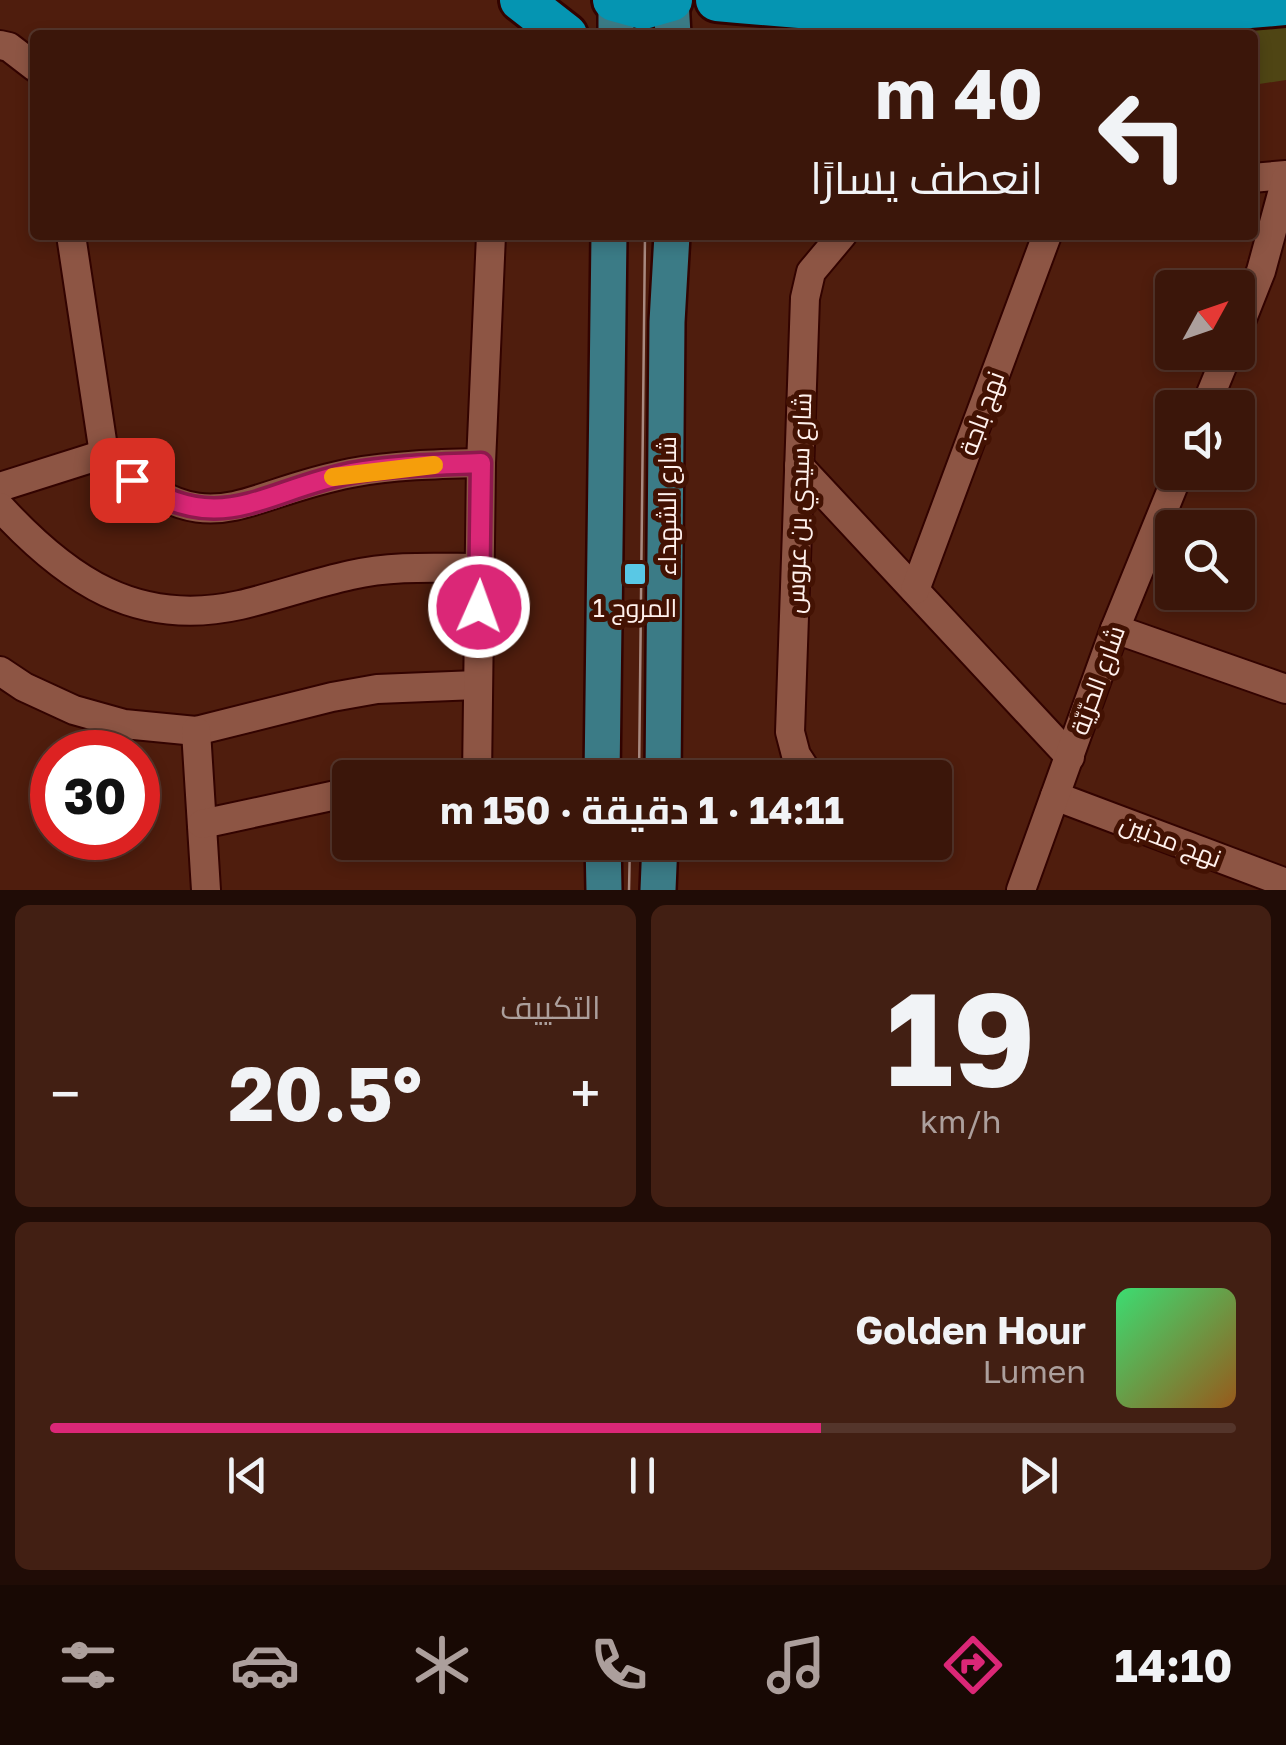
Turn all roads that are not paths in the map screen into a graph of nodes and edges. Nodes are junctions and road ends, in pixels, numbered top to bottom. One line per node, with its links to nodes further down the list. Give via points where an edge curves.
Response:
1 (521, 0): 7 (highway)
2 (671, 0): 5 (highway); 8 (main road)
3 (717, 0): 6 (highway)
4 (1286, 4): 6 (highway, via 1009,18)
5 (615, 12)
6 (836, 12): 9 (highway)
7 (560, 30)
8 (673, 30)
9 (787, 30)
10 (0, 45): 11 (street)
11 (30, 63)
12 (1286, 177): 13 (street); 21 (street)
13 (1258, 178)
14 (72, 240): 23 (street)
15 (491, 240): 24 (street)
16 (609, 240): 38 (main road)
17 (672, 240): 39 (main road, شارع الشهداء)
18 (838, 240): 25 (street, شارع سيدي بن عروس, via 811,272 804,298)
19 (1045, 240): 30 (street, نهج باجة)
20 (1286, 244): 21 (street)
21 (1261, 271): 22 (street)
22 (1255, 286)
23 (104, 454): 24 (street, via 161,498 227,510 353,472); 26 (street)
24 (481, 463): 29 (street)
25 (799, 466): 30 (street); 40 (street, شارع سيدي بن عروس, via 790,732)
26 (0, 488)
27 (1172, 490): 31 (street, شارع الحرّيّة)
28 (0, 507): 29 (street, via 66,570 105,594 150,608 198,612 355,574)
29 (481, 568): 33 (street)
30 (915, 590): 36 (street)
31 (1115, 629): 34 (street); 36 (street, شارع الحرّيّة)
32 (0, 671): 35 (street, via 74,710 124,724)
33 (476, 685): 35 (street, via 362,692); 37 (street)
34 (1286, 689)
35 (196, 731): 43 (street)
36 (1070, 757): 42 (street, شارع الحرّيّة)
37 (477, 760)
38 (602, 760)
39 (662, 760)
40 (799, 760)
41 (332, 796): 43 (street)
42 (1055, 796): 46 (street, نهج مدنين); 50 (street, شارع الحرّيّة)
43 (202, 824): 47 (street)
44 (603, 860): 48 (main road)
45 (659, 860): 49 (main road)
46 (1286, 884)
47 (206, 890)
48 (604, 890)
49 (658, 890)
50 (1021, 890)

